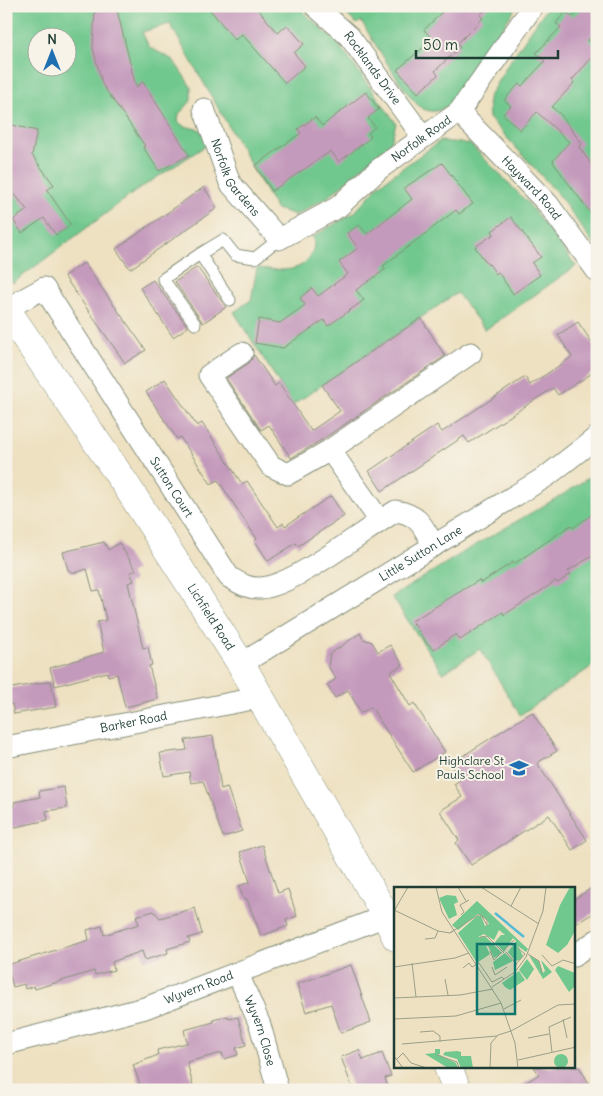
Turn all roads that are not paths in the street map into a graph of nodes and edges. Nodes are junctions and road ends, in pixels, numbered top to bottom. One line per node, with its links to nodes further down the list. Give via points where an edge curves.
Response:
1 (315, 6): 5 (street, Rocklands Drive, via 349,36)
2 (533, 6): 4 (street, Norfolk Road)
3 (204, 109): 6 (street, Norfolk Gardens, via 230,183)
4 (459, 112): 5 (street, Norfolk Road); 8 (street, Hayward Road, via 548,204)
5 (423, 137): 6 (street, Norfolk Road, via 378,169 338,207)
6 (279, 239): 7 (lane, via 255,258 234,255 223,240)
7 (200, 254): 9 (lane); 11 (lane, via 163,279)
8 (597, 271)
9 (230, 300)
10 (6, 309): 16 (street, Sutton Court, via 44,288 229,577 242,585 260,588 285,583); 18 (main road, Lichfield Road, via 126,484)
11 (195, 324)
12 (242, 353): 15 (street, via 209,375 271,466 288,474)
13 (471, 353): 15 (street)
14 (597, 437): 17 (street, Little Sutton Lane, via 546,476)
15 (330, 450): 16 (street)
16 (380, 521): 17 (street, Sutton Court, via 396,511 408,513 419,520)
17 (434, 546): 18 (street, Little Sutton Lane)
18 (242, 664): 19 (main road, Lichfield Road)
19 (262, 697): 20 (street, Barker Road); 21 (main road, Lichfield Road)
20 (6, 747)
21 (391, 927): 24 (street, Wyvern Road)
22 (597, 940): 23 (street)
23 (576, 955)
24 (238, 974): 25 (street, Wyvern Road, via 145,1008); 27 (street, Wyvern Close, via 260,1025)
25 (6, 1044)
26 (448, 1068): 28 (main road)
27 (278, 1090)
28 (456, 1090)

